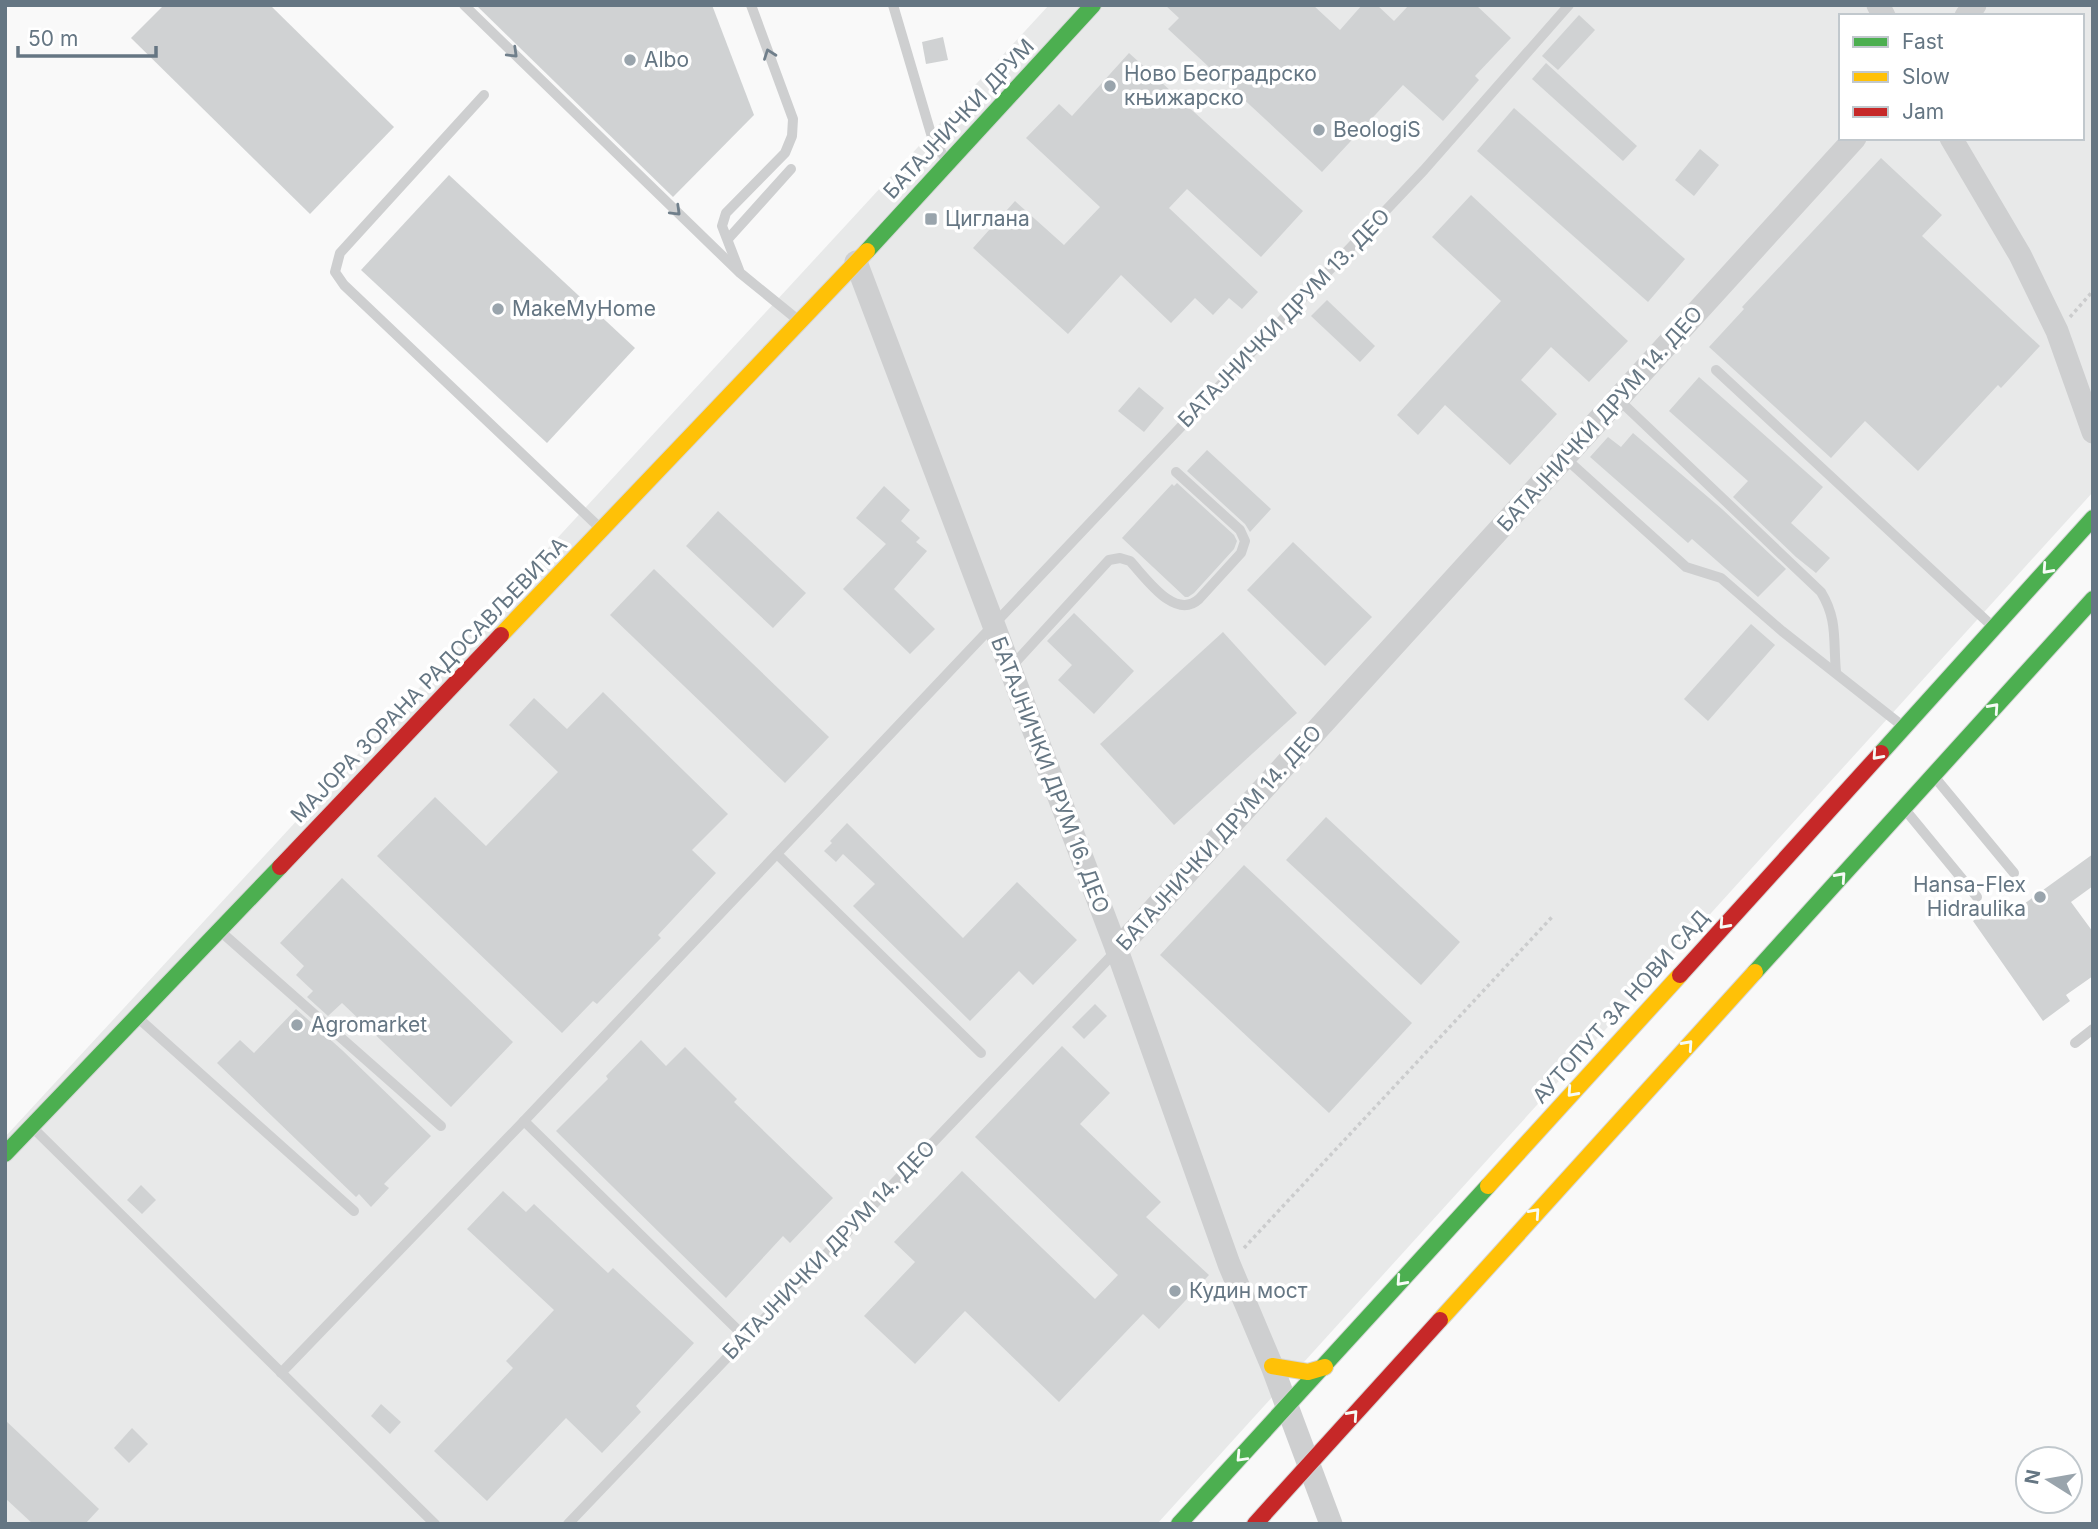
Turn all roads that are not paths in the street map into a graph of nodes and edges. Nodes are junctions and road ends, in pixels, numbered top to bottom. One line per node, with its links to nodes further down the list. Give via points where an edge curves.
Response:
1 (464, 5): 13 (lane, one-way to 13)
2 (751, 5): 11 (lane, one-way to 2, via 722,226 726,213 785,153 792,136 793,119)
3 (893, 5): 9 (lane, via 932,137)
4 (1093, 5): 9 (main road, БАТАЈНИЧКИ ДРУМ)
5 (1569, 5): 23 (lane, БАТАЈНИЧКИ ДРУМ 13. ДЕО, via 1424,170)
6 (484, 94): 21 (lane, via 340,253 335,272)
7 (1853, 140): 16 (street, БАТАЈНИЧКИ ДРУМ 14. ДЕО)
8 (1952, 140): 17 (street, via 2020,255 2057,331)
9 (948, 162): 12 (main road, БАТАЈНИЧКИ ДРУМ)
10 (791, 169): 11 (lane)
11 (728, 239): 13 (lane)
12 (856, 262): 14 (main road, МАЈОРА ЗОРАНА РАДОСАВЉЕВИЋА); 23 (street, БАТАЈНИЧКИ ДРУМ 16. ДЕО)
13 (739, 272): 14 (lane)
14 (801, 322): 21 (main road, МАЈОРА ЗОРАНА РАДОСАВЉЕВИЋА)
15 (1716, 370): 24 (lane)
16 (1618, 399): 18 (street, БАТАЈНИЧКИ ДРУМ 14. ДЕО); 26 (lane, via 1821,592 1834,620)
17 (2093, 432)
18 (1565, 457): 26 (lane, via 1686,567 1721,578); 34 (street, БАТАЈНИЧКИ ДРУМ 14. ДЕО)
19 (1176, 472): 25 (lane, via 1240,530 1245,541 1241,553 1194,604 1182,607 1129,561 1109,559)
20 (2093, 518): 24 (main road, АУТОПУТ ЗА НОВИ САД, one-way to 24)
21 (602, 530): 33 (main road, МАЈОРА ЗОРАНА РАДОСАВЉЕВИЋА)
22 (2093, 599): 28 (main road, one-way to 22)
23 (993, 625): 25 (street, БАТАЈНИЧКИ ДРУМ 16. ДЕО); 30 (lane)
24 (1993, 627): 27 (main road, АУТОПУТ ЗА НОВИ САД)
25 (1009, 670): 34 (street, БАТАЈНИЧКИ ДРУМ 16. ДЕО)
26 (1836, 672): 27 (lane)
27 (1903, 727): 46 (main road, АУТОПУТ ЗА НОВИ САД, one-way to 46)
28 (1933, 775): 29 (main road); 31 (lane)
29 (1903, 807): 32 (lane); 49 (main road, one-way to 29)
30 (776, 855): 38 (lane); 39 (lane)
31 (2014, 873)
32 (1978, 897)
33 (219, 930): 35 (main road, МАЈОРА ЗОРАНА РАДОСАВЉЕВИЋА); 41 (lane)
34 (1117, 950): 44 (lane, БАТАЈНИЧКИ ДРУМ 14. ДЕО); 45 (street, БАТАЈНИЧКИ ДРУМ 16. ДЕО, via 1229,1264)
35 (136, 1017): 40 (main road, МАЈОРА ЗОРАНА РАДОСАВЉЕВИЋА); 43 (lane)
36 (2093, 1029): 37 (lane)
37 (2075, 1043)
38 (981, 1053)
39 (524, 1121): 44 (lane); 47 (lane)
40 (31, 1126): 42 (main road, МАЈОРА ЗОРАНА РАДОСАВЉЕВИЋА); 47 (lane)
41 (441, 1126)
42 (5, 1154)
43 (354, 1212)
44 (745, 1337): 51 (lane, БАТАЈНИЧКИ ДРУМ 14. ДЕО)
45 (1272, 1366): 46 (main road, via 1308,1372); 48 (street, БАТАЈНИЧКИ ДРУМ 16. ДЕО)
46 (1325, 1367): 48 (main road, АУТОПУТ ЗА НОВИ САД)
47 (281, 1373): 50 (lane)
48 (1287, 1407): 49 (street, БАТАЈНИЧКИ ДРУМ 16. ДЕО); 52 (main road, АУТОПУТ ЗА НОВИ САД, one-way to 52)
49 (1307, 1466): 53 (main road); 54 (street, БАТАЈНИЧКИ ДРУМ 16. ДЕО)
50 (435, 1524)
51 (568, 1524)
52 (1179, 1524)
53 (1255, 1524)
54 (1331, 1524)

